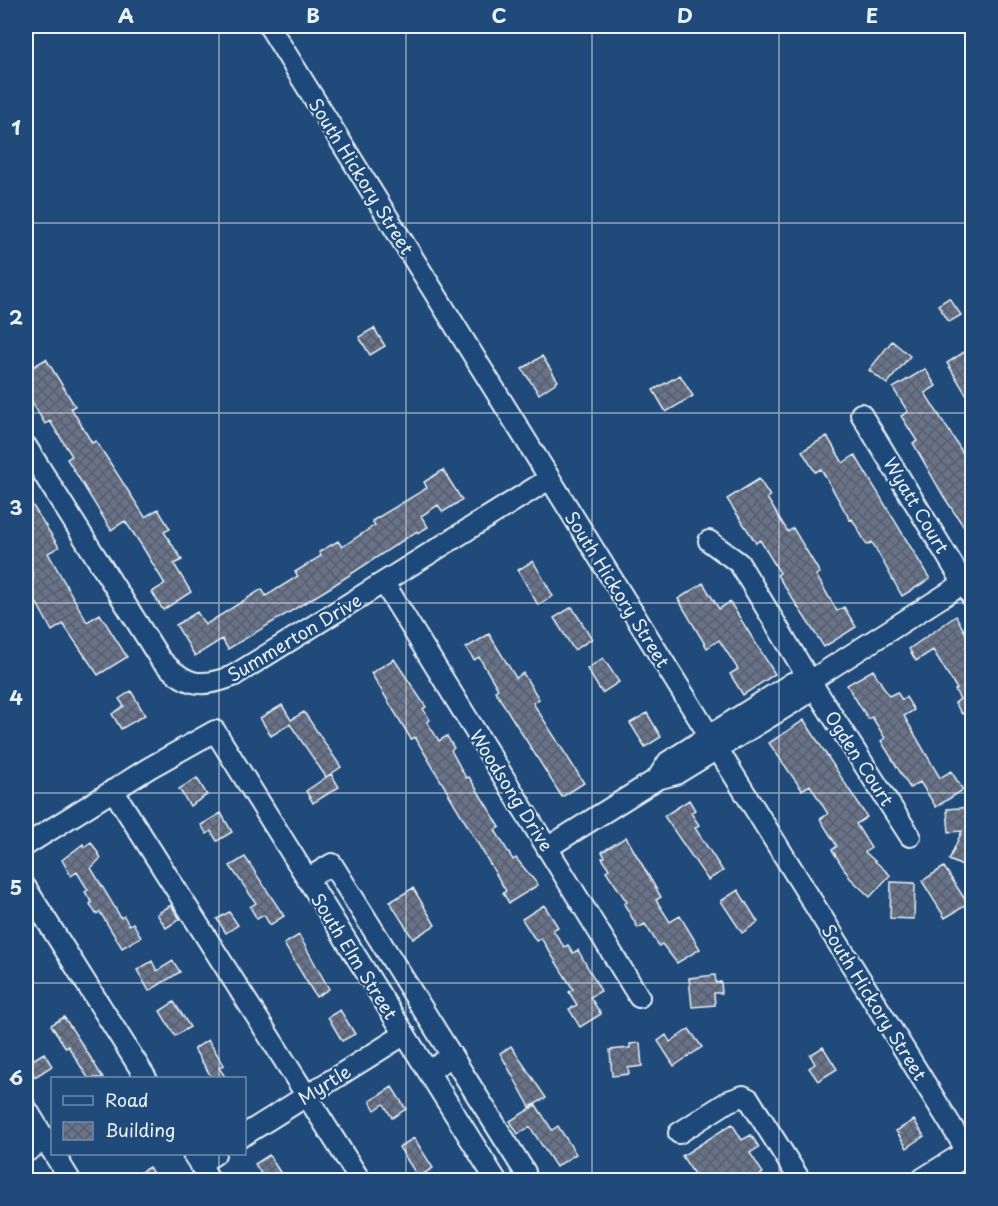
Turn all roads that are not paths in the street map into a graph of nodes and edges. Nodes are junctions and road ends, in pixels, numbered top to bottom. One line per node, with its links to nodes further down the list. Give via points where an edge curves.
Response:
1 (269, 26): 4 (street, South Hickory Street)
2 (861, 414): 7 (street, Wyatt Court)
3 (26, 446): 6 (street, Summerton Drive, via 160,659 175,674 191,682 210,685 233,676)
4 (549, 479): 6 (street, Summerton Drive); 9 (street, South Hickory Street)
5 (709, 541): 8 (street, Ogden Court, via 739,563)
6 (384, 583): 13 (street, Woodsong Drive)
7 (968, 590): 8 (street)
8 (810, 681): 9 (street, via 792,683); 11 (street, Ogden Court)
9 (714, 743): 13 (street, via 668,762 657,779); 27 (street, South Hickory Street)
10 (113, 790): 12 (street); 14 (street, South Elm Street, via 215,731); 21 (street)
11 (910, 836)
12 (26, 845)
13 (547, 848): 16 (street, Woodsong Drive)
14 (307, 879): 17 (street, South Elm Street); 18 (street, via 332,864)
15 (26, 888): 20 (street)
16 (639, 997)
17 (405, 1034): 19 (street, South Elm Street); 21 (street, Myrtle)
18 (452, 1056): 19 (street); 29 (street)
19 (429, 1071): 32 (street, South Elm Street)
20 (145, 1077)
21 (306, 1095): 24 (street, Myrtle); 31 (street)
22 (26, 1108): 25 (street)
23 (679, 1133): 33 (street, via 743,1096 749,1099)
24 (246, 1134)
25 (51, 1148): 26 (street)
26 (26, 1152)
27 (971, 1154): 34 (main road)
28 (55, 1155): 30 (street)
29 (525, 1172)
30 (70, 1180)
31 (360, 1180)
32 (496, 1180)
33 (800, 1180)
34 (924, 1180)

